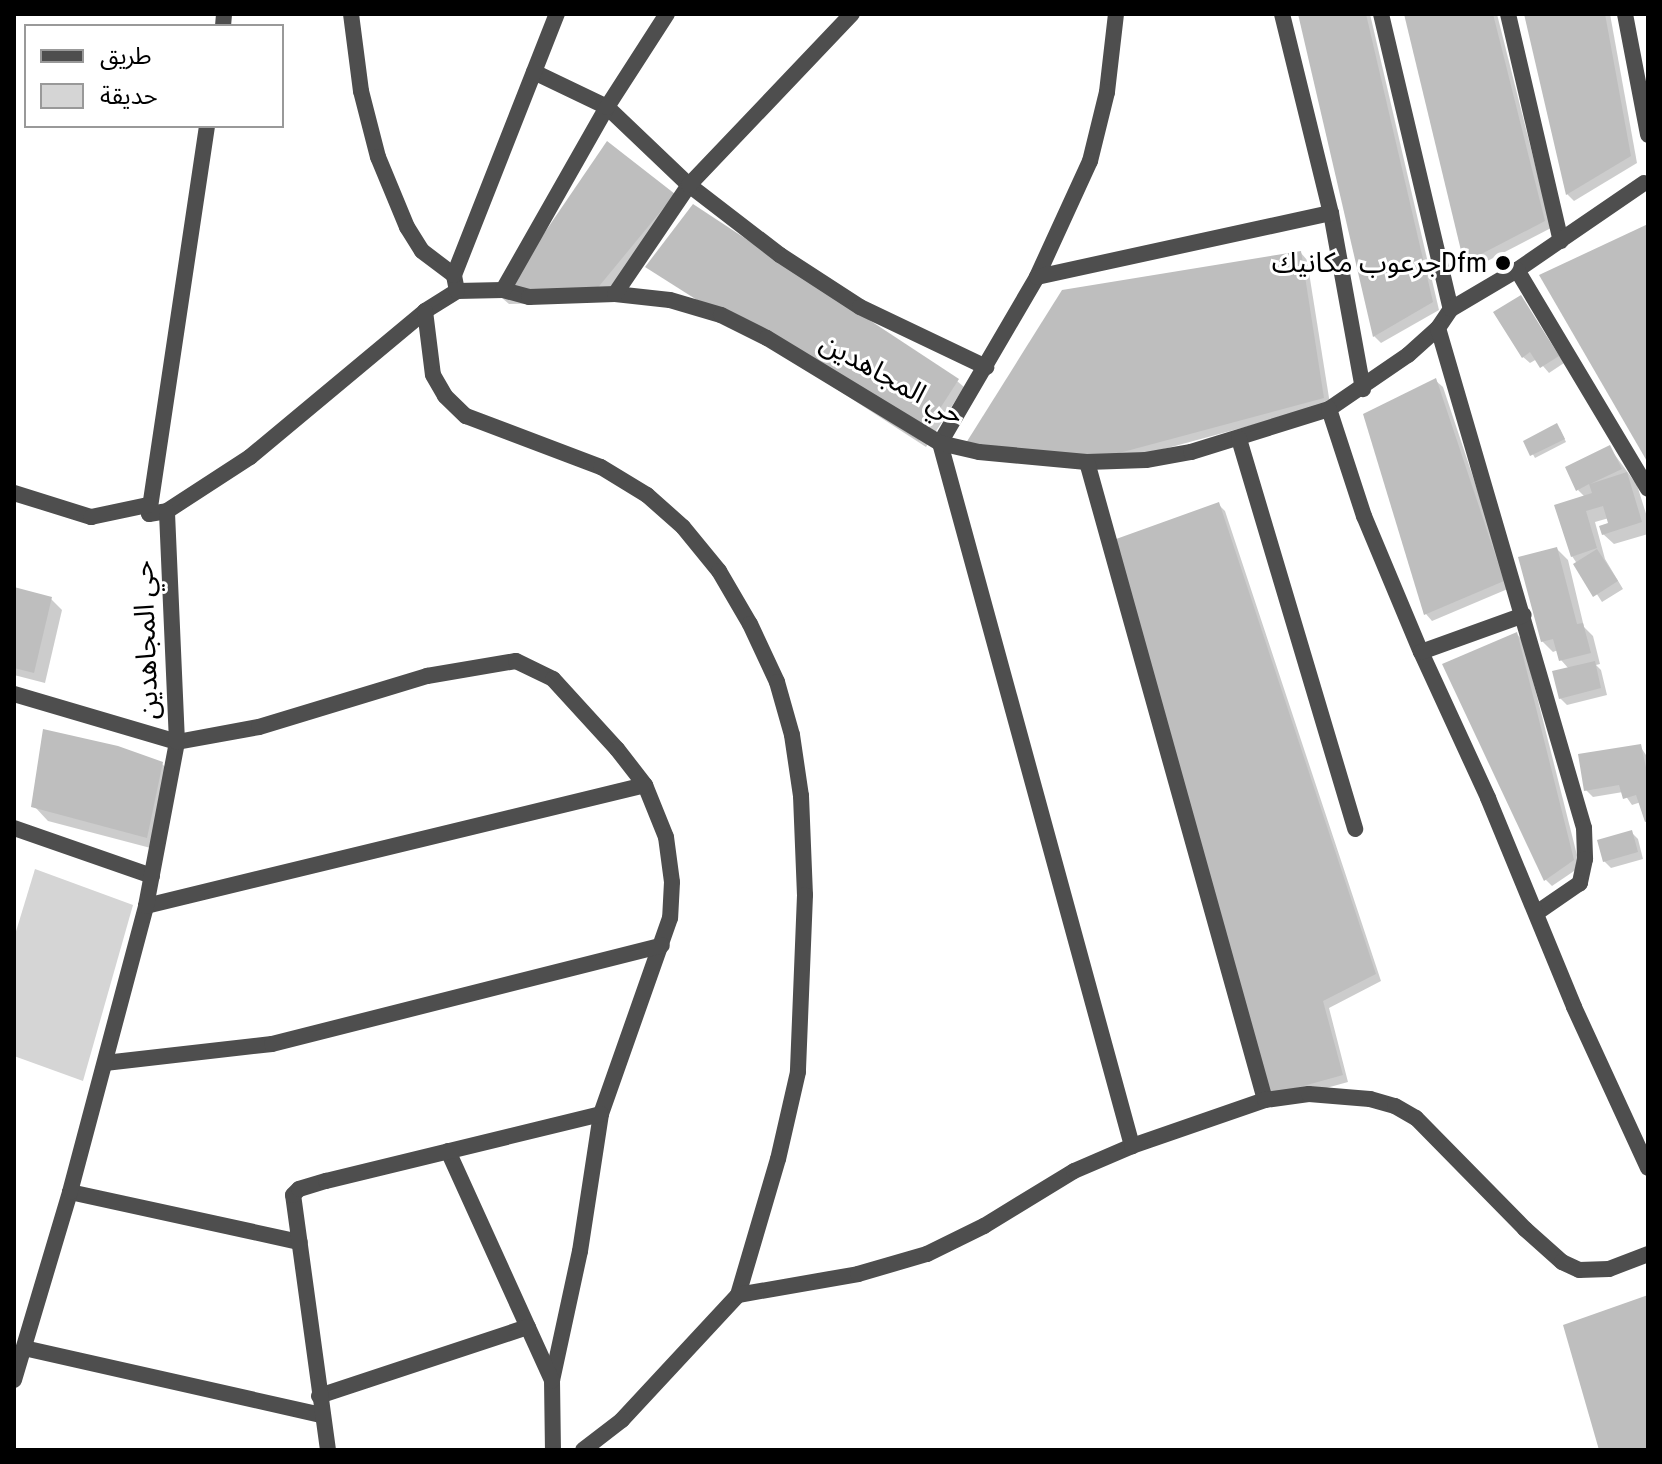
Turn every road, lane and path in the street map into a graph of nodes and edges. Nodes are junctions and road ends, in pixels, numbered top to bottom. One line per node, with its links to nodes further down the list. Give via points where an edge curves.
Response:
1 (351, 14): 20 (street, via 361,91 378,157 407,227 422,251)
2 (557, 14): 10 (street)
3 (667, 14): 11 (street)
4 (852, 14): 15 (street)
5 (1116, 14): 19 (street, via 1107,92 1090,161)
6 (1282, 14): 16 (street)
7 (1381, 14): 23 (street)
8 (1508, 14): 17 (street)
9 (1625, 14): 13 (street)
10 (534, 72): 11 (street); 20 (street)
11 (607, 107): 15 (street); 21 (street)
12 (207, 128): 34 (street)
13 (1648, 135)
14 (1647, 179): 17 (street, حي المجاهدين)
15 (689, 185): 22 (street); 26 (street, via 780,255 860,307)
16 (1331, 213): 19 (street); 27 (street)
17 (1561, 241): 18 (street, حي المجاهدين)
18 (1517, 270): 23 (street, حي المجاهدين); 32 (street)
19 (1037, 277): 26 (street)
20 (456, 283): 21 (street, حي المجاهدين); 24 (street)
21 (503, 290): 22 (street, حي المجاهدين, via 529,297)
22 (615, 294): 30 (street, حي المجاهدين, via 670,300 721,315)
23 (1451, 309): 25 (street, حي المجاهدين)
24 (425, 311): 35 (street, via 250,457); 56 (street, via 433,375 445,396 479,424 563,450 647,495 683,527 719,571 777,682 801,796 803,1000 795,1087)
25 (1438, 328): 27 (street, حي المجاهدين); 36 (street)
26 (986, 367): 30 (street)
27 (1363, 389): 28 (street, حي المجاهدين)
28 (1329, 409): 29 (street, حي المجاهدين); 37 (street, via 1364,516)
29 (1239, 439): 31 (street, حي المجاهدين, via 1146,460); 42 (street)
30 (940, 443): 31 (street, حي المجاهدين, via 1023,458); 50 (street)
31 (1087, 462): 48 (street)
32 (1648, 489)
33 (14, 493): 34 (street, via 91,517)
34 (148, 505): 35 (street, via 149,514)
35 (167, 511): 39 (street, حي المجاهدين)
36 (1524, 615): 37 (street); 45 (street, via 1584,828 1580,883)
37 (1421, 652): 45 (street)
38 (14, 694): 39 (street, حي المجاهدين)
39 (177, 742): 40 (street, via 259,727 427,676 516,661 553,679); 43 (street)
40 (645, 785): 44 (street); 46 (street, via 666,837 672,882)
41 (14, 828): 43 (street)
42 (1355, 829)
43 (152, 876): 44 (street)
44 (146, 906): 47 (street)
45 (1538, 912): 52 (street, via 1574,1007)
46 (662, 945): 47 (street, via 272,1044); 49 (street)
47 (105, 1063): 53 (street)
48 (1265, 1100): 50 (street); 55 (street, via 1309,1094 1395,1106 1435,1135 1562,1262 1593,1271)
49 (601, 1114): 51 (street); 60 (street, via 580,1251)
50 (1132, 1146): 56 (street, via 1074,1171 927,1254 858,1274)
51 (448, 1151): 54 (street, via 299,1189 292,1203); 57 (street)
52 (1648, 1168)
53 (70, 1192): 54 (street); 58 (street)
54 (300, 1242): 61 (street)
55 (1648, 1254)
56 (738, 1295): 65 (street, via 622,1420)
57 (528, 1327): 60 (street); 61 (street)
58 (24, 1348): 59 (street); 62 (street)
59 (14, 1380)
60 (552, 1380): 64 (street)
61 (319, 1396): 62 (street)
62 (321, 1415): 63 (street)
63 (328, 1450)
64 (553, 1450)
65 (583, 1450)

